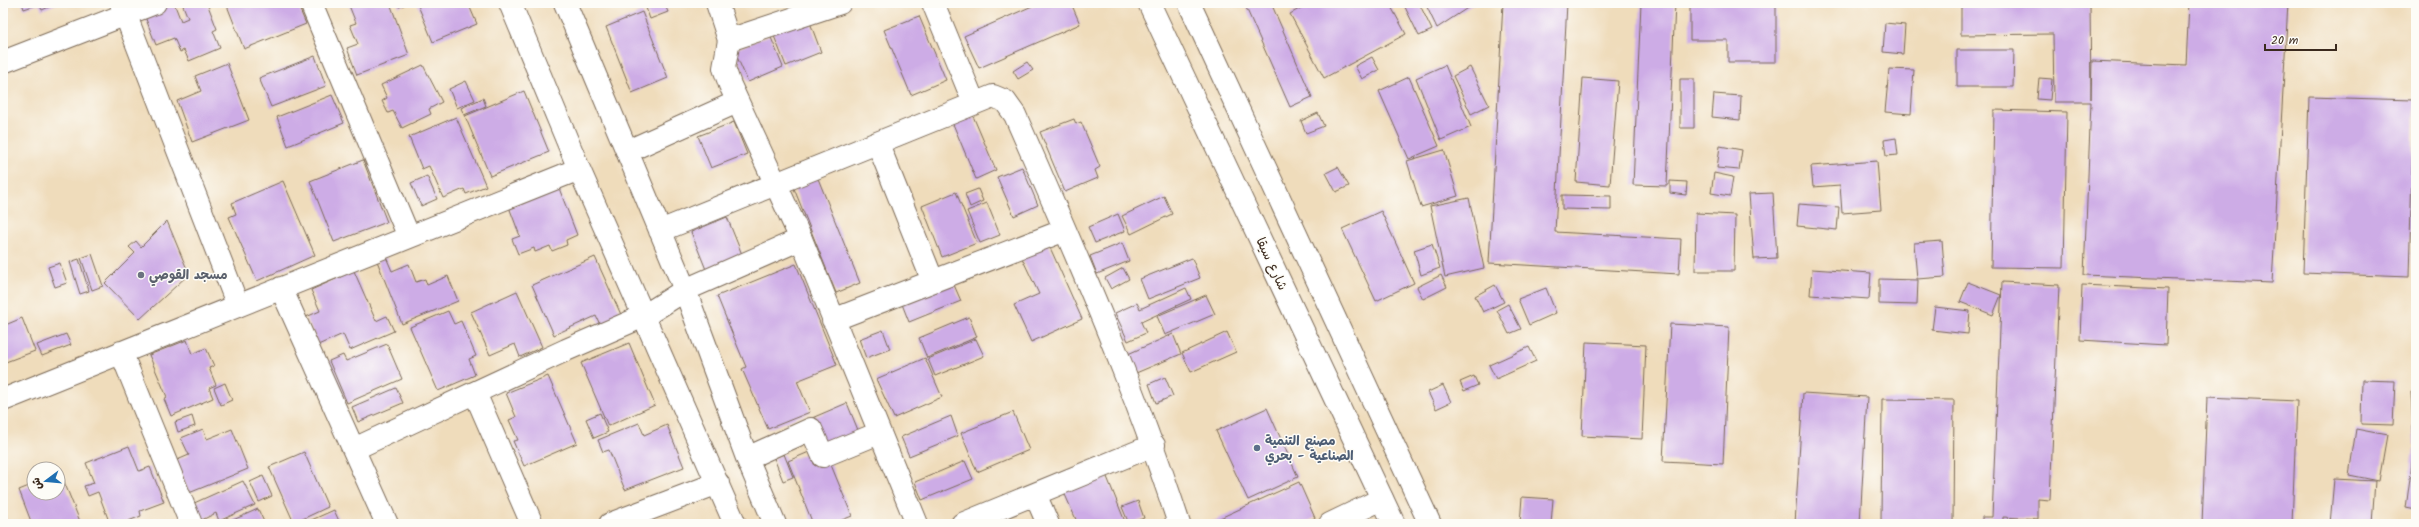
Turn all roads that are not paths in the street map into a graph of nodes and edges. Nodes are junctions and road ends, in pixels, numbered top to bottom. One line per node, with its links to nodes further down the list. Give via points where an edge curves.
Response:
1 (155, 3): 10 (street)
2 (310, 3): 21 (street)
3 (510, 3): 17 (street)
4 (565, 3): 16 (street)
5 (717, 3): 11 (street)
6 (840, 3): 11 (street)
7 (932, 3): 14 (street)
8 (1149, 3): 38 (street, شارع سيقا)
9 (1189, 3): 53 (street)
10 (123, 9): 12 (street); 26 (street)
11 (729, 40): 13 (street, via 724,68)
12 (3, 62)
13 (738, 102): 16 (street); 18 (street)
14 (974, 103): 15 (street); 19 (street, via 993,96 1005,101 1016,115)
15 (878, 144): 18 (street); 23 (street)
16 (628, 151): 20 (street)
17 (579, 168): 21 (street); 27 (street)
18 (776, 183): 20 (street); 22 (street)
19 (1065, 230): 23 (street); 33 (street)
20 (660, 231): 25 (street)
21 (409, 237): 24 (street)
22 (801, 238): 25 (street); 28 (street)
23 (932, 280): 28 (street)
24 (281, 288): 26 (street); 34 (street)
25 (685, 290): 27 (street); 35 (street)
26 (238, 306): 29 (street)
27 (644, 316): 30 (street); 36 (street)
28 (833, 320): 32 (street)
29 (121, 352): 31 (street); 39 (street)
30 (475, 393): 34 (street); 43 (street)
31 (3, 400)
32 (879, 433): 35 (street, via 823,456 811,429); 47 (street)
33 (1154, 445): 37 (street); 50 (street)
34 (354, 449): 40 (street)
35 (747, 458): 46 (street)
36 (718, 483): 44 (street); 45 (street)
37 (1035, 494): 48 (street); 49 (street)
38 (1382, 499): 51 (street); 52 (street, شارع سيقا)
39 (191, 524)
40 (387, 524)
41 (512, 524): 42 (street, via 523,519)
42 (526, 524)
43 (532, 524)
44 (610, 524)
45 (735, 524)
46 (775, 524)
47 (917, 524)
48 (962, 524)
49 (1048, 524)
50 (1179, 524)
51 (1330, 524)
52 (1394, 524)
53 (1430, 524)

